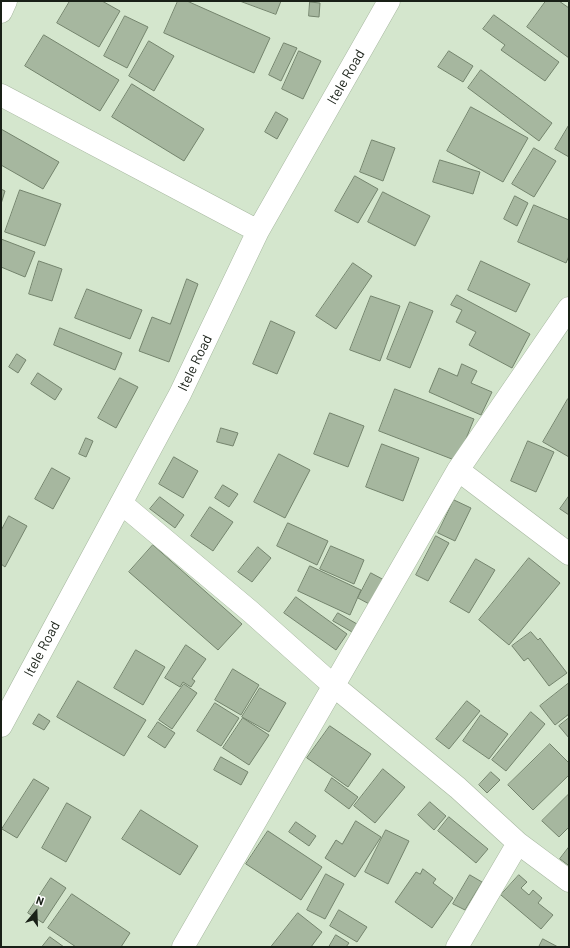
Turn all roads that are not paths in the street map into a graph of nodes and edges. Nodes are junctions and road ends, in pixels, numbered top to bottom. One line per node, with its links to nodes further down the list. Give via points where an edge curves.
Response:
1 (6, 1): 3 (street)
2 (389, 1): 5 (street, Itele Road)
3 (1, 12)
4 (1, 95): 5 (street)
5 (258, 231): 8 (street, Itele Road, via 180,394)
6 (569, 308): 7 (street)
7 (458, 470): 9 (street); 10 (street)
8 (121, 503): 10 (street, via 251,612); 11 (street, Itele Road)
9 (569, 554)
10 (334, 686): 12 (street, via 458,788); 14 (street)
11 (1, 726)
12 (518, 843): 13 (street); 15 (street)
13 (569, 881)
14 (183, 947)
15 (457, 947)

